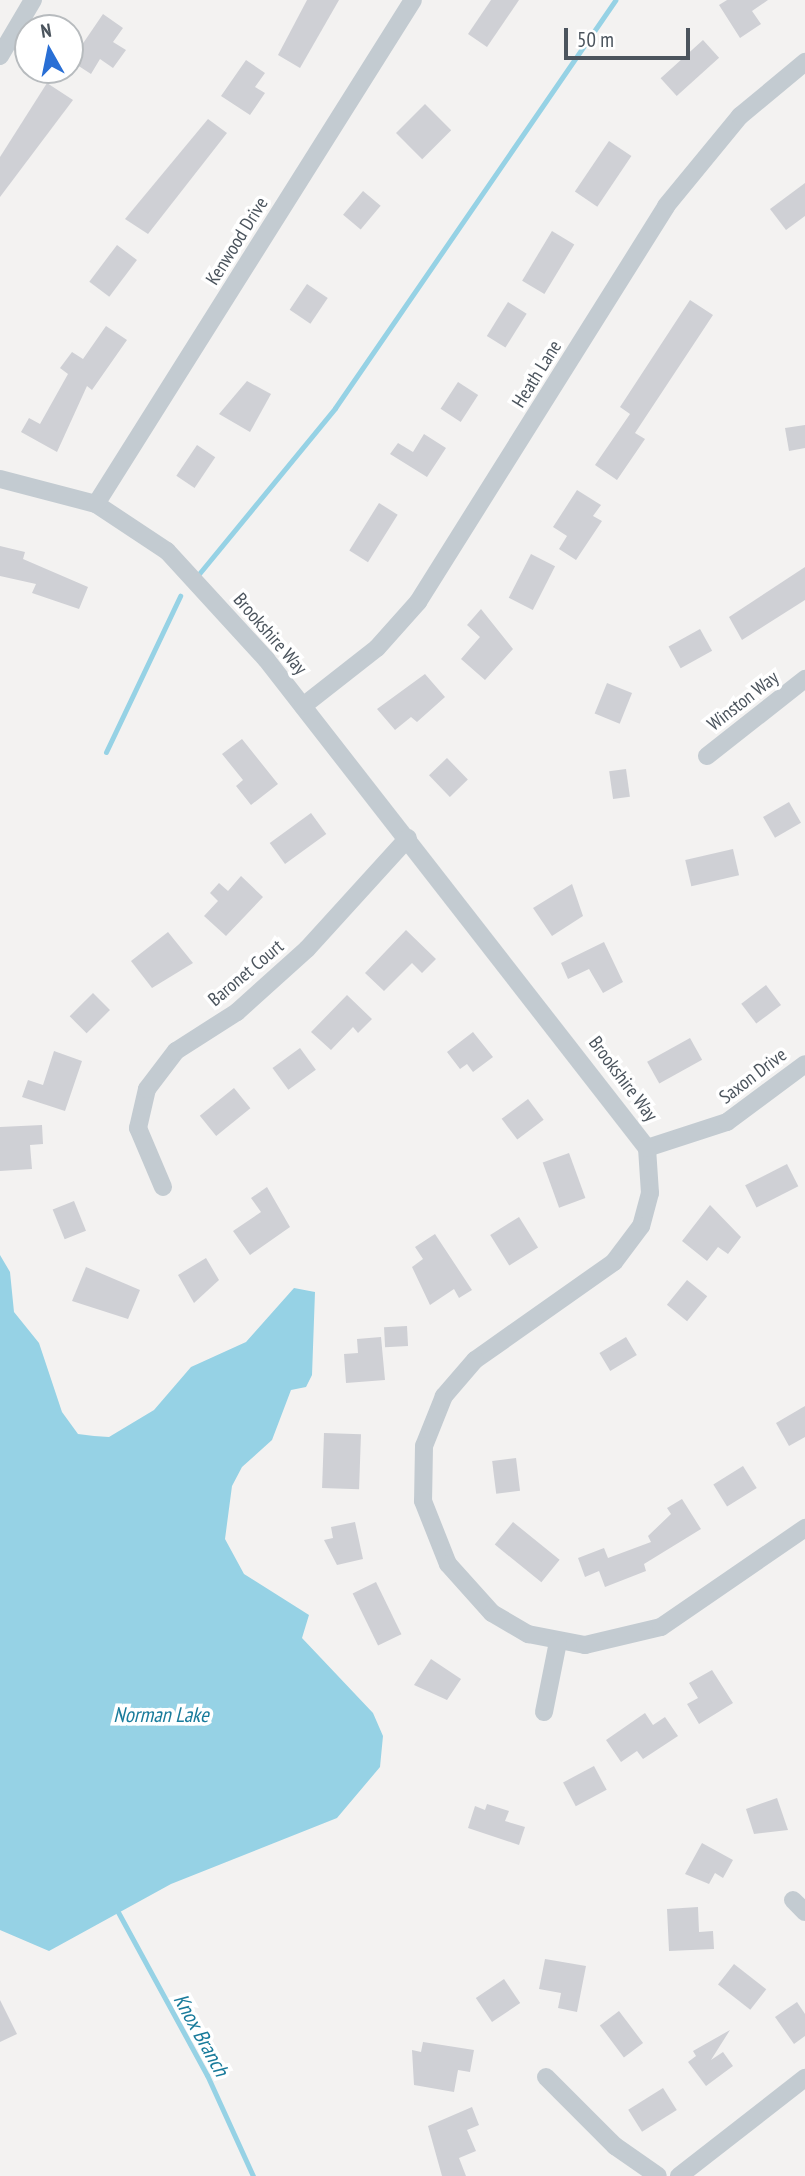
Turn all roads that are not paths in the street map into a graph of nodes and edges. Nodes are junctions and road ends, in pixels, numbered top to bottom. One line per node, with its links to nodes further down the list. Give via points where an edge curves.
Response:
1 (33, 0): 3 (street)
2 (413, 0): 6 (street, Kenwood Drive)
3 (0, 56)
4 (805, 62): 8 (street, Heath Lane, via 740,116 666,206 418,602 377,648)
5 (0, 479): 6 (street, Brookshire Way)
6 (96, 504): 8 (street, Brookshire Way, via 167,551)
7 (805, 679): 9 (street, Winston Way)
8 (303, 706): 10 (street, Brookshire Way)
9 (707, 756)
10 (408, 838): 12 (street, Brookshire Way); 13 (street, Baronet Court, via 307,949 237,1012 176,1051 147,1088 138,1128)
11 (805, 1064): 12 (street, Saxon Drive, via 727,1122)
12 (647, 1149): 15 (street, Brookshire Way, via 650,1192 641,1226 614,1262 475,1360 444,1396 424,1446 423,1501 448,1564 492,1614)
13 (163, 1187)
14 (805, 1528): 15 (street, Brookshire Way, via 661,1627 620,1642)
15 (558, 1642): 16 (street)
16 (544, 1712)
17 (546, 2077): 19 (street, via 615,2146)
18 (805, 2078): 20 (street)
19 (658, 2176)
20 (678, 2176)

